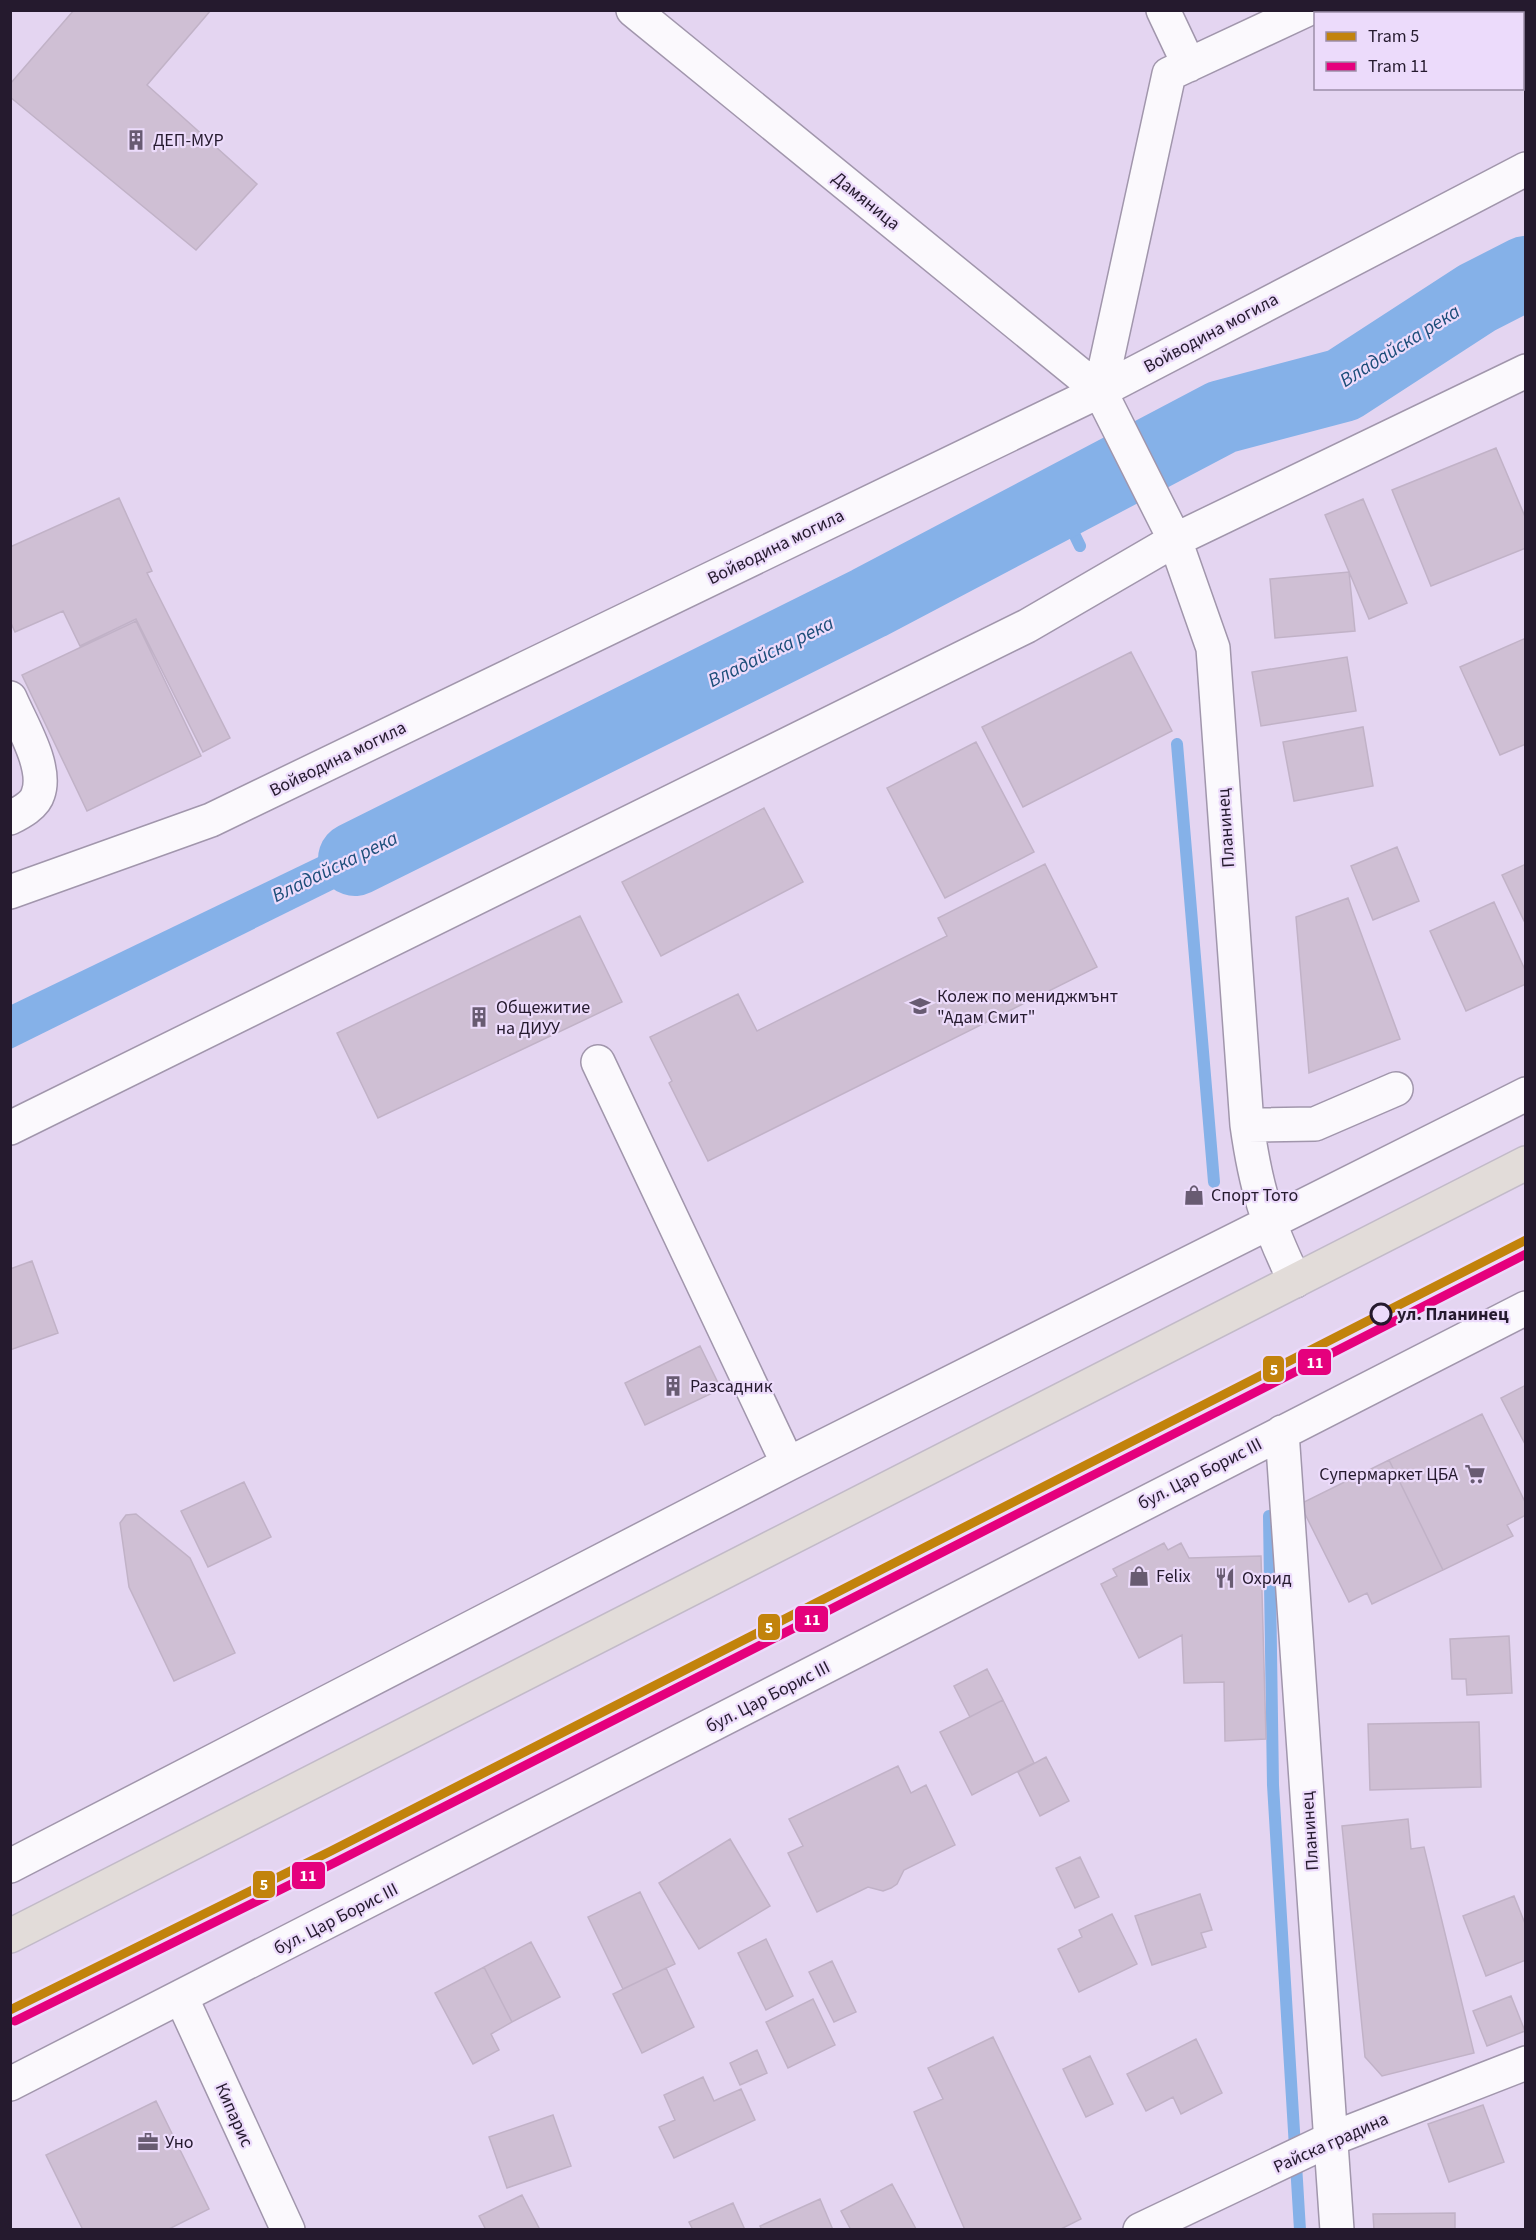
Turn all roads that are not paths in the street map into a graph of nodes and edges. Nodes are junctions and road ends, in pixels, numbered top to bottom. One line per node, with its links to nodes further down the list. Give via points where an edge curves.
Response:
1 (633, 10): 7 (street, Дамяница)
2 (1163, 10): 4 (street)
3 (1306, 10): 4 (street)
4 (1189, 65): 7 (street, via 1169,74)
5 (1526, 169): 7 (street, Войводина могила)
6 (1526, 371): 8 (street)
7 (1100, 391): 8 (street, Планинец); 11 (street, Войводина могила, via 211,820)
8 (1174, 540): 15 (street, Планинец, via 1213,648); 16 (street, via 1026,626)
9 (10, 698): 10 (street, via 42,773 38,796)
10 (10, 818)
11 (10, 892)
12 (598, 1062): 22 (street)
13 (1396, 1089): 15 (street, via 1315,1124)
14 (1526, 1094): 18 (street)
15 (1247, 1125): 18 (street, Планинец, via 1253,1172)
16 (10, 1128)
17 (1526, 1163): 19 (main road)
18 (1268, 1225): 19 (street, Планинец); 22 (street)
19 (1295, 1281): 24 (main road)
20 (1526, 1308): 21 (street, бул. Цар Борис III)
21 (1282, 1432): 25 (street, бул. Цар Борис III); 28 (street, Планинец)
22 (788, 1464): 23 (street)
23 (10, 1866)
24 (10, 1936)
25 (182, 1999): 27 (street, бул. Цар Борис III); 29 (street, Кипарис)
26 (1526, 2063): 28 (street, Райска градина)
27 (10, 2084)
28 (1307, 2151): 30 (street, Райска градина); 31 (street, Планинец)
29 (288, 2229)
30 (1140, 2229)
31 (1337, 2229)

